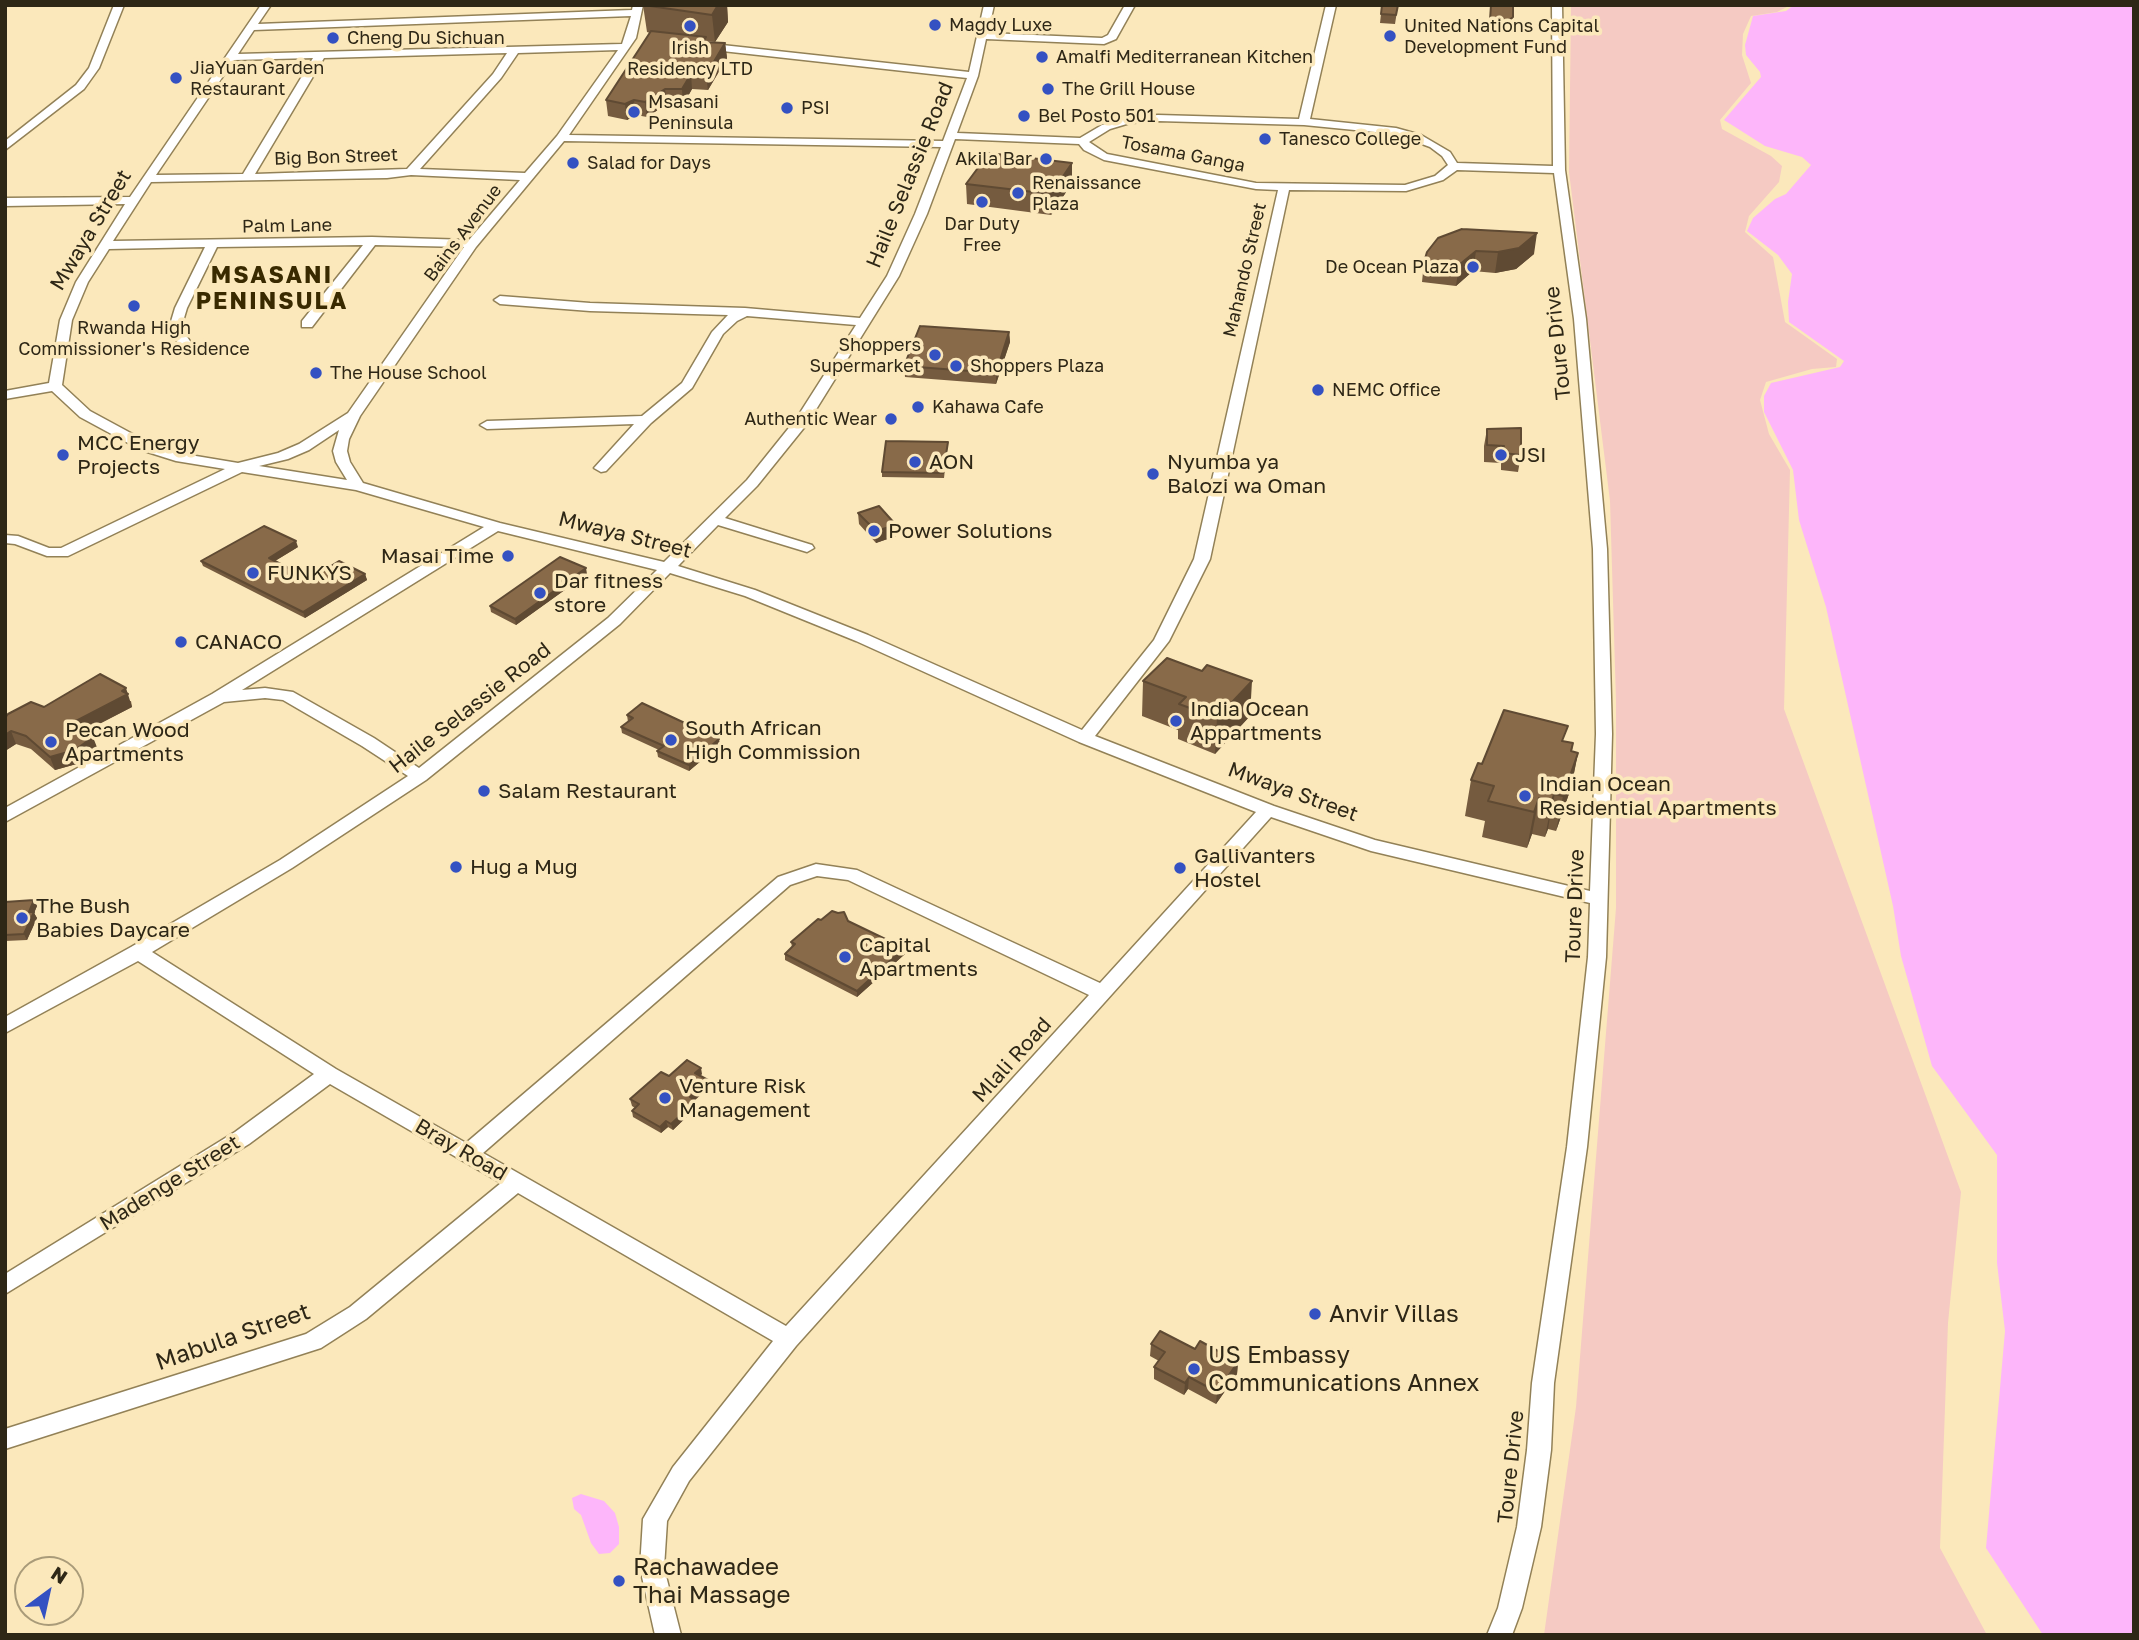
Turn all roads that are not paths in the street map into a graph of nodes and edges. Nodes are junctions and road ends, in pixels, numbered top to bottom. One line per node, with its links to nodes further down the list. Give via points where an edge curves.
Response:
1 (119, 5): 21 (street, via 94,68 80,87)
2 (266, 5): 8 (street, Mwaya Street)
3 (989, 5): 9 (street, Haile Selassie Road)
4 (1130, 5): 9 (street, via 1112,37 1104,41)
5 (1331, 5): 17 (street)
6 (1557, 5): 23 (street, Toure Drive)
7 (638, 9): 8 (street); 11 (street, Bains Avenue)
8 (253, 27): 15 (street, Mwaya Street)
9 (982, 36): 16 (street, Haile Selassie Road)
10 (645, 39): 11 (street)
11 (628, 43): 13 (street); 18 (street, Bains Avenue)
12 (686, 44): 16 (street)
13 (514, 51): 14 (street); 24 (street)
14 (320, 55): 15 (street); 25 (street)
15 (232, 57): 27 (street, Mwaya Street)
16 (973, 76): 19 (street, Haile Selassie Road)
17 (1304, 122): 20 (street, via 1129,120); 22 (street, via 1417,137 1446,154)
18 (561, 138): 19 (street); 26 (street, Bains Avenue)
19 (949, 140): 20 (street); 37 (street, Haile Selassie Road, via 893,276)
20 (1082, 141): 28 (street, Tosama Ganga, via 1104,157 1120,161)
21 (5, 147)
22 (1454, 166): 23 (street); 28 (street, Mahando Street, via 1439,178 1406,188)
23 (1559, 170): 60 (street, Toure Drive, via 1580,319 1600,549 1604,734)
24 (411, 172): 25 (street, Big Bon Street); 26 (street, Big Bon Street)
25 (247, 177): 27 (street, Big Bon Street)
26 (527, 177): 32 (street, Bains Avenue)
27 (146, 179): 29 (street, Mwaya Street)
28 (1283, 188): 56 (street, Mahando Street, via 1202,559 1161,641)
29 (133, 200): 30 (street); 33 (street, Mwaya Street)
30 (5, 202)
31 (372, 242): 32 (street, Palm Lane); 34 (street, Palm Lane); 38 (street)
32 (472, 244): 42 (street, Bains Avenue)
33 (103, 245): 34 (street, Palm Lane); 40 (street, Mwaya Street, via 65,320)
34 (212, 245): 39 (street, via 175,328)
35 (499, 300): 36 (street)
36 (745, 312): 37 (street); 43 (street, via 718,332 687,385)
37 (862, 322): 48 (street, Haile Selassie Road, via 802,421)
38 (307, 324)
39 (187, 346)
40 (55, 386): 41 (street); 45 (street, Mwaya Street, via 85,414 146,447 176,457)
41 (5, 395)
42 (353, 415): 45 (street, via 304,447); 47 (street, Bains Avenue, via 340,451)
43 (646, 420): 44 (street); 46 (street)
44 (487, 425)
45 (242, 466): 47 (street, Mwaya Street); 50 (street, via 63,552)
46 (600, 468)
47 (358, 485): 49 (street, Mwaya Street)
48 (716, 520): 51 (street); 52 (street, Haile Selassie Road)
49 (496, 526): 52 (street, Mwaya Street); 53 (street)
50 (5, 539)
51 (807, 548)
52 (668, 568): 56 (street, Mwaya Street, via 750,593 862,638); 57 (street, Haile Selassie Road, via 558,668)
53 (276, 661): 54 (street, via 275,674); 55 (street)
54 (287, 696): 55 (street, via 265,693); 57 (street)
55 (218, 698): 59 (street)
56 (1085, 738): 58 (street, Mwaya Street)
57 (420, 776): 61 (street, Haile Selassie Road, via 286,864)
58 (1268, 810): 60 (street, Mwaya Street, via 1382,848); 62 (street, Mlali Road)
59 (5, 816)
60 (1598, 899): 71 (street, Toure Drive, via 1597,957 1578,1133 1543,1383 1531,1514)
61 (138, 952): 63 (street, Haile Selassie Road); 64 (street, Bray Road)
62 (1103, 993): 65 (street, via 851,874 816,870 783,881); 68 (street, Mlali Road)
63 (5, 1026)
64 (329, 1074): 65 (street, Bray Road); 67 (street, Madenge Street, via 242,1138)
65 (468, 1154): 66 (street, Bray Road)
66 (517, 1182): 68 (street, Bray Road); 69 (street, Mabula Street, via 358,1313 313,1341)
67 (5, 1285)
68 (788, 1339): 70 (street, Mlali Road, via 681,1474 655,1519 652,1568)
69 (5, 1439)
70 (668, 1635)
71 (1500, 1635)

